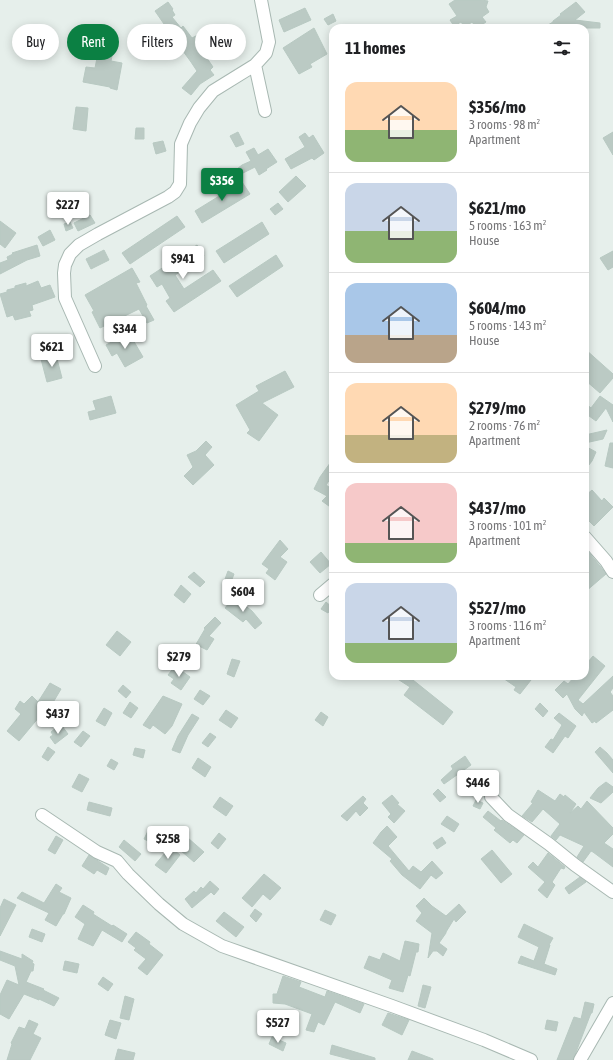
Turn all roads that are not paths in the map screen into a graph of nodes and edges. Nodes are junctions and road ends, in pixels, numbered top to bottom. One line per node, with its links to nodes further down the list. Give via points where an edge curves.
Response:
1 (261, 0): 2 (street, via 269,42 266,53)
2 (256, 65): 3 (street); 4 (street, via 213,91 199,108 181,144 180,184 175,192 79,245 70,254 65,264 65,298)
3 (265, 111)
4 (95, 366)
5 (589, 542): 6 (street)
6 (613, 572)
7 (329, 587): 8 (street)
8 (320, 595)
9 (490, 797): 11 (street, via 508,815)
10 (42, 815): 13 (street, via 97,852 117,862 183,924 222,946 399,1008)
11 (613, 892)
12 (613, 1003): 14 (street)
13 (532, 1060)
14 (580, 1060)

